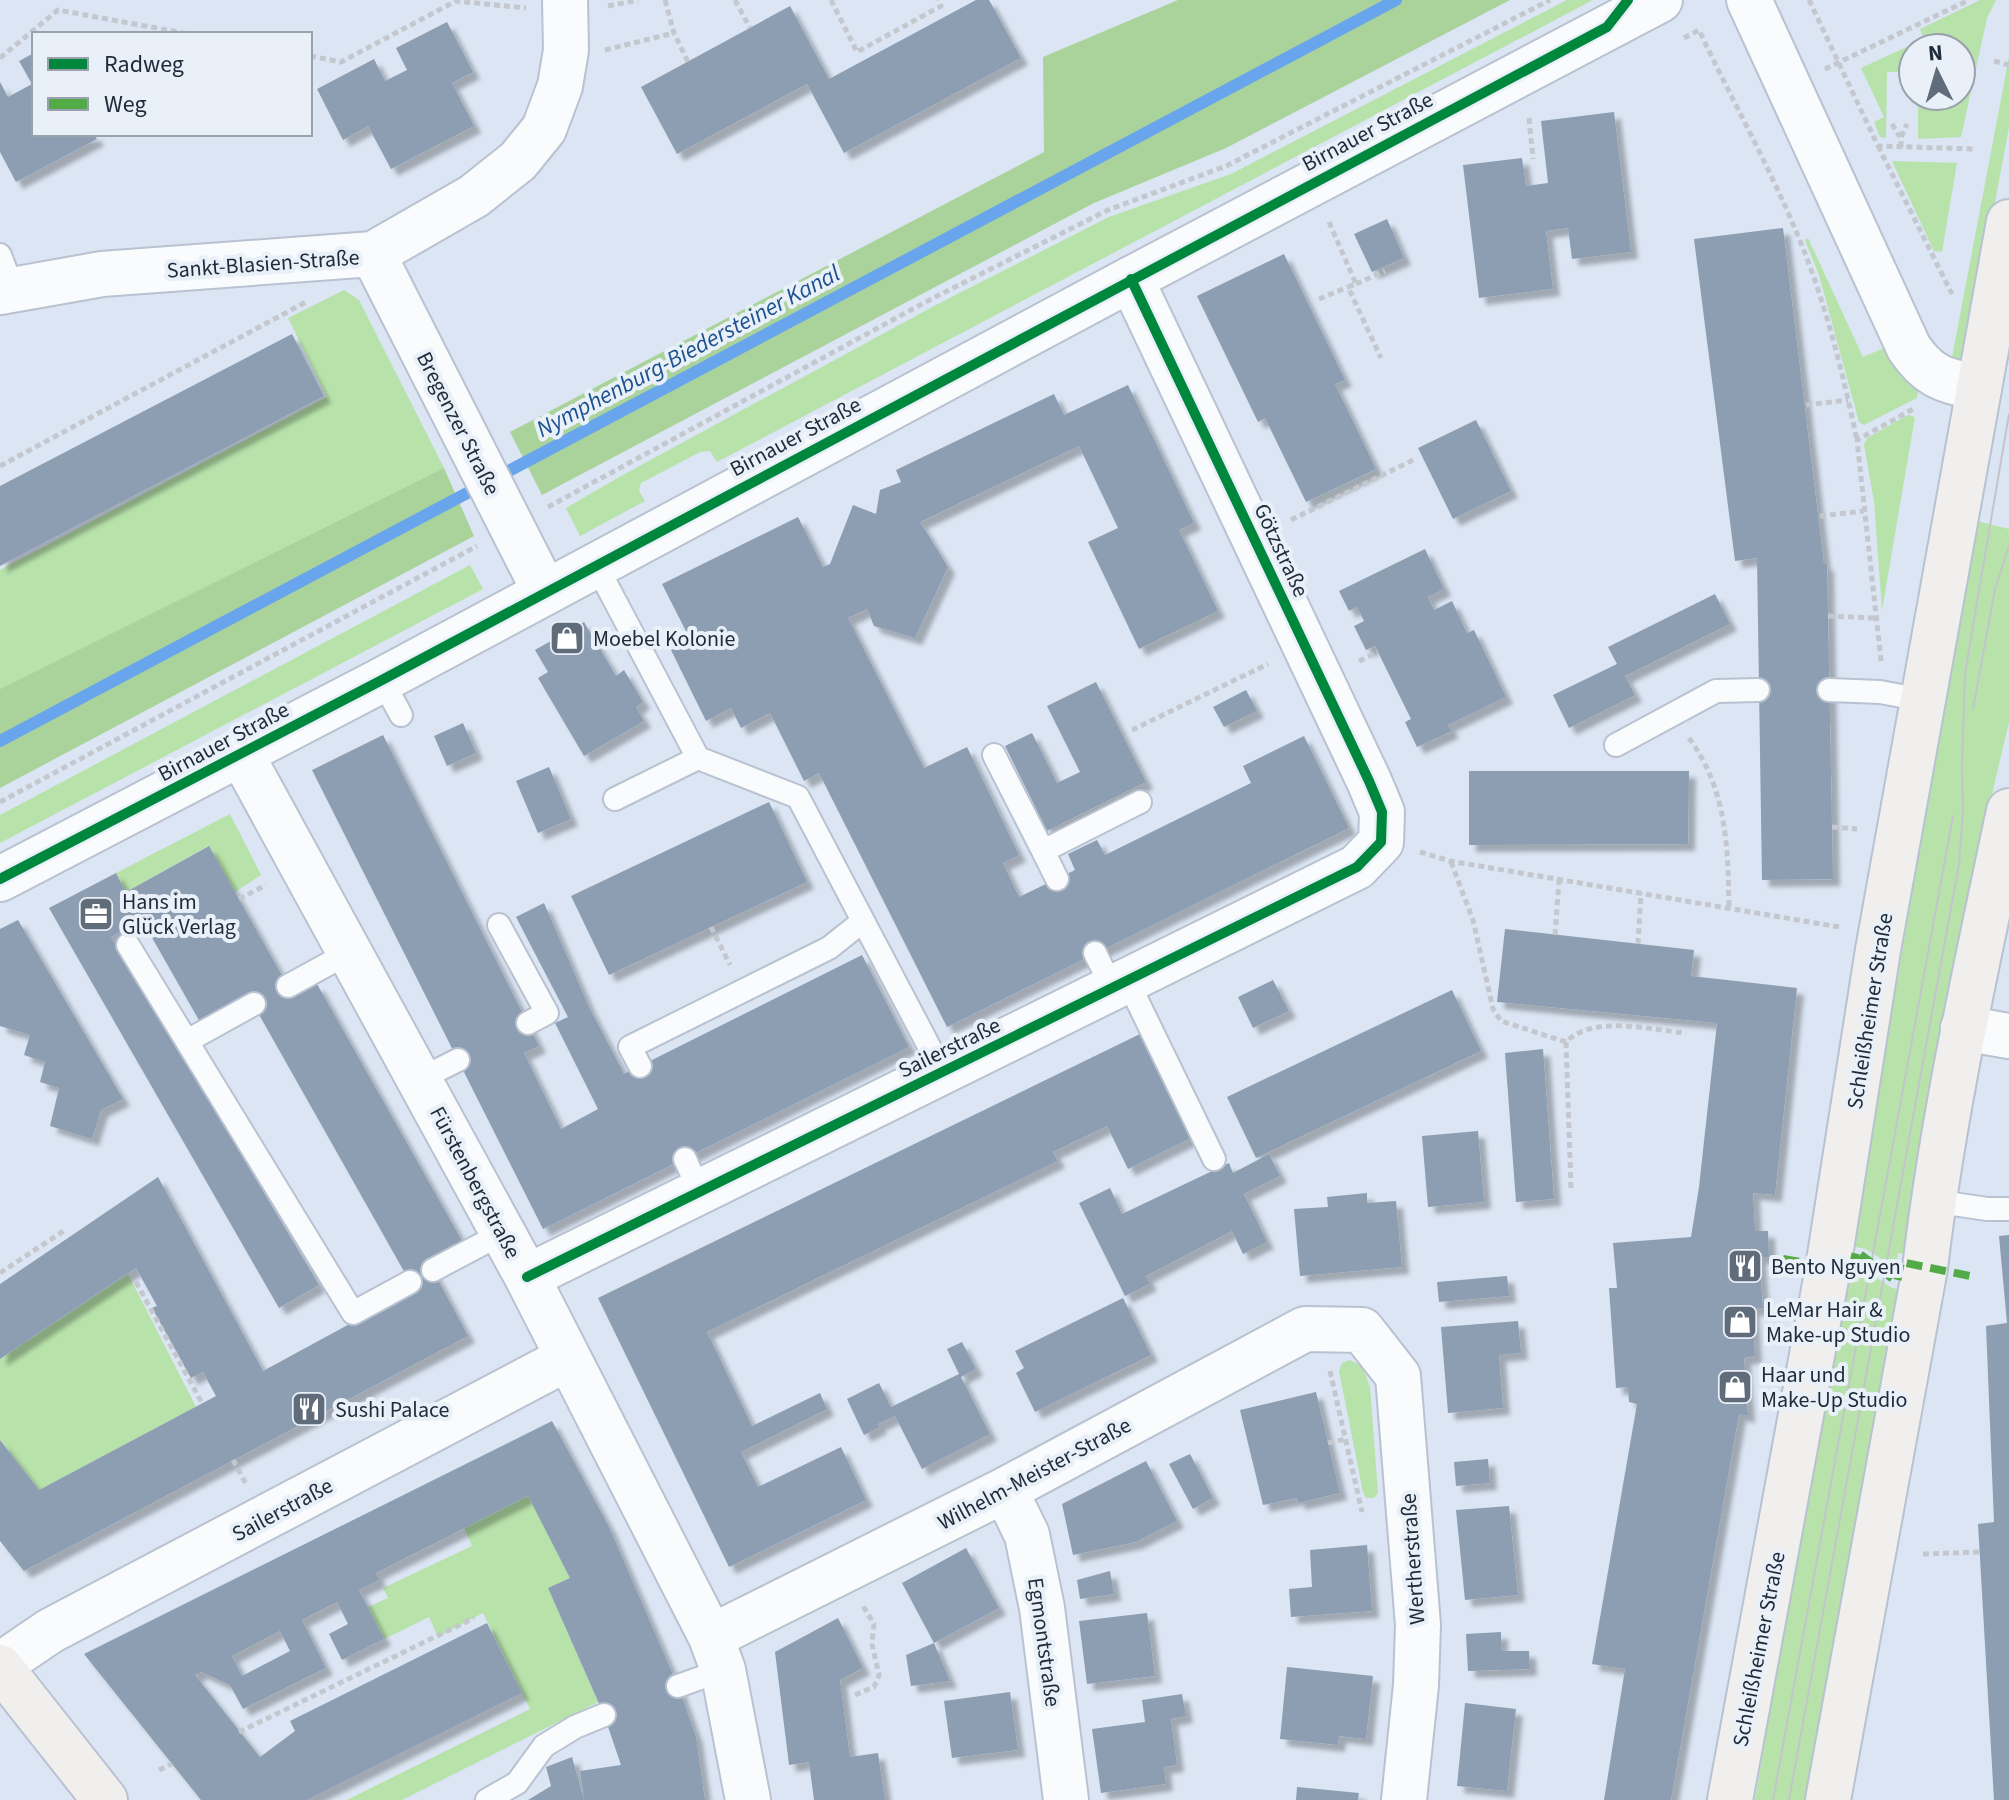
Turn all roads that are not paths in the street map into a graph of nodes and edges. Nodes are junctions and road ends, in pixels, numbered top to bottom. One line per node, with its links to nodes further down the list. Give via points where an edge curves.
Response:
1 (1660, 0): 7 (street, Birnauer Straße)
2 (1749, 0): 8 (street, via 1909,348 1938,378)
3 (569, 5): 5 (street, Sankt-Blasien-Straße, via 560,86 544,129 518,161 474,196)
4 (2009, 222): 8 (main road, Schleißheimer Straße)
5 (373, 254): 6 (street, Sankt-Blasien-Straße); 10 (street, Bregenzer Straße)
6 (4, 279)
7 (1131, 279): 9 (street, Birnauer Straße); 21 (street, Götzstraße, via 1382,812)
8 (1979, 388): 13 (main road, Schleißheimer Straße)
9 (596, 565): 10 (street, Birnauer Straße); 17 (lane)
10 (545, 592): 15 (street, Birnauer Straße, via 392,697)
11 (1758, 690): 14 (lane, via 1716,691)
12 (1829, 690): 13 (lane)
13 (1923, 700): 57 (main road, Schleißheimer Straße, via 1828,1268)
14 (1616, 745)
15 (241, 754): 23 (street, Birnauer Straße); 28 (street, Fürstenbergstraße)
16 (994, 755): 22 (lane)
17 (698, 758): 18 (lane); 25 (lane, via 798,797)
18 (615, 799)
19 (1140, 802): 22 (lane)
20 (2009, 811): 33 (main road)
21 (1381, 842): 29 (street, Sailerstraße, via 1357,867)
22 (1043, 851): 24 (lane)
23 (0, 879)
24 (1057, 879)
25 (863, 921): 36 (lane, via 829,948 630,1047); 37 (lane)
26 (499, 925): 32 (lane, via 547,1013)
27 (128, 945): 35 (lane)
28 (350, 952): 30 (lane); 41 (street, Fürstenbergstraße, via 439,1069)
29 (1112, 975): 37 (street, Sailerstraße); 38 (lane)
30 (288, 986)
31 (254, 1004): 35 (lane)
32 (528, 1023)
33 (1963, 1028): 34 (street); 39 (main road)
34 (2009, 1036)
35 (187, 1041): 44 (lane, via 353,1313)
36 (640, 1066)
37 (943, 1073): 43 (street, Sailerstraße, via 692,1175)
38 (1214, 1159)
39 (1933, 1201): 40 (lane); 58 (main road)
40 (2009, 1209)
41 (503, 1233): 42 (lane); 43 (street, Fürstenbergstraße)
42 (433, 1270)
43 (527, 1277): 46 (street, Fürstenbergstraße)
44 (410, 1282)
45 (1362, 1330): 47 (street, Wilhelm-Meister-Straße, via 1305,1329); 56 (street, Wertherstraße, via 1398,1376 1418,1625)
46 (568, 1358): 48 (street, Fürstenbergstraße); 49 (street, Sailerstraße, via 50,1631)
47 (1005, 1490): 48 (street, Wilhelm-Meister-Straße, via 841,1571); 55 (street, Egmontstraße, via 1027,1535 1042,1608)
48 (717, 1653): 50 (lane); 54 (street, Fürstenbergstraße)
49 (0, 1666): 52 (main road)
50 (678, 1686)
51 (604, 1715): 53 (lane, via 544,1746 517,1783)
52 (105, 1800)
53 (487, 1800)
54 (748, 1800)
55 (1066, 1800)
56 (1404, 1800)
57 (1730, 1800)
58 (1828, 1800)

